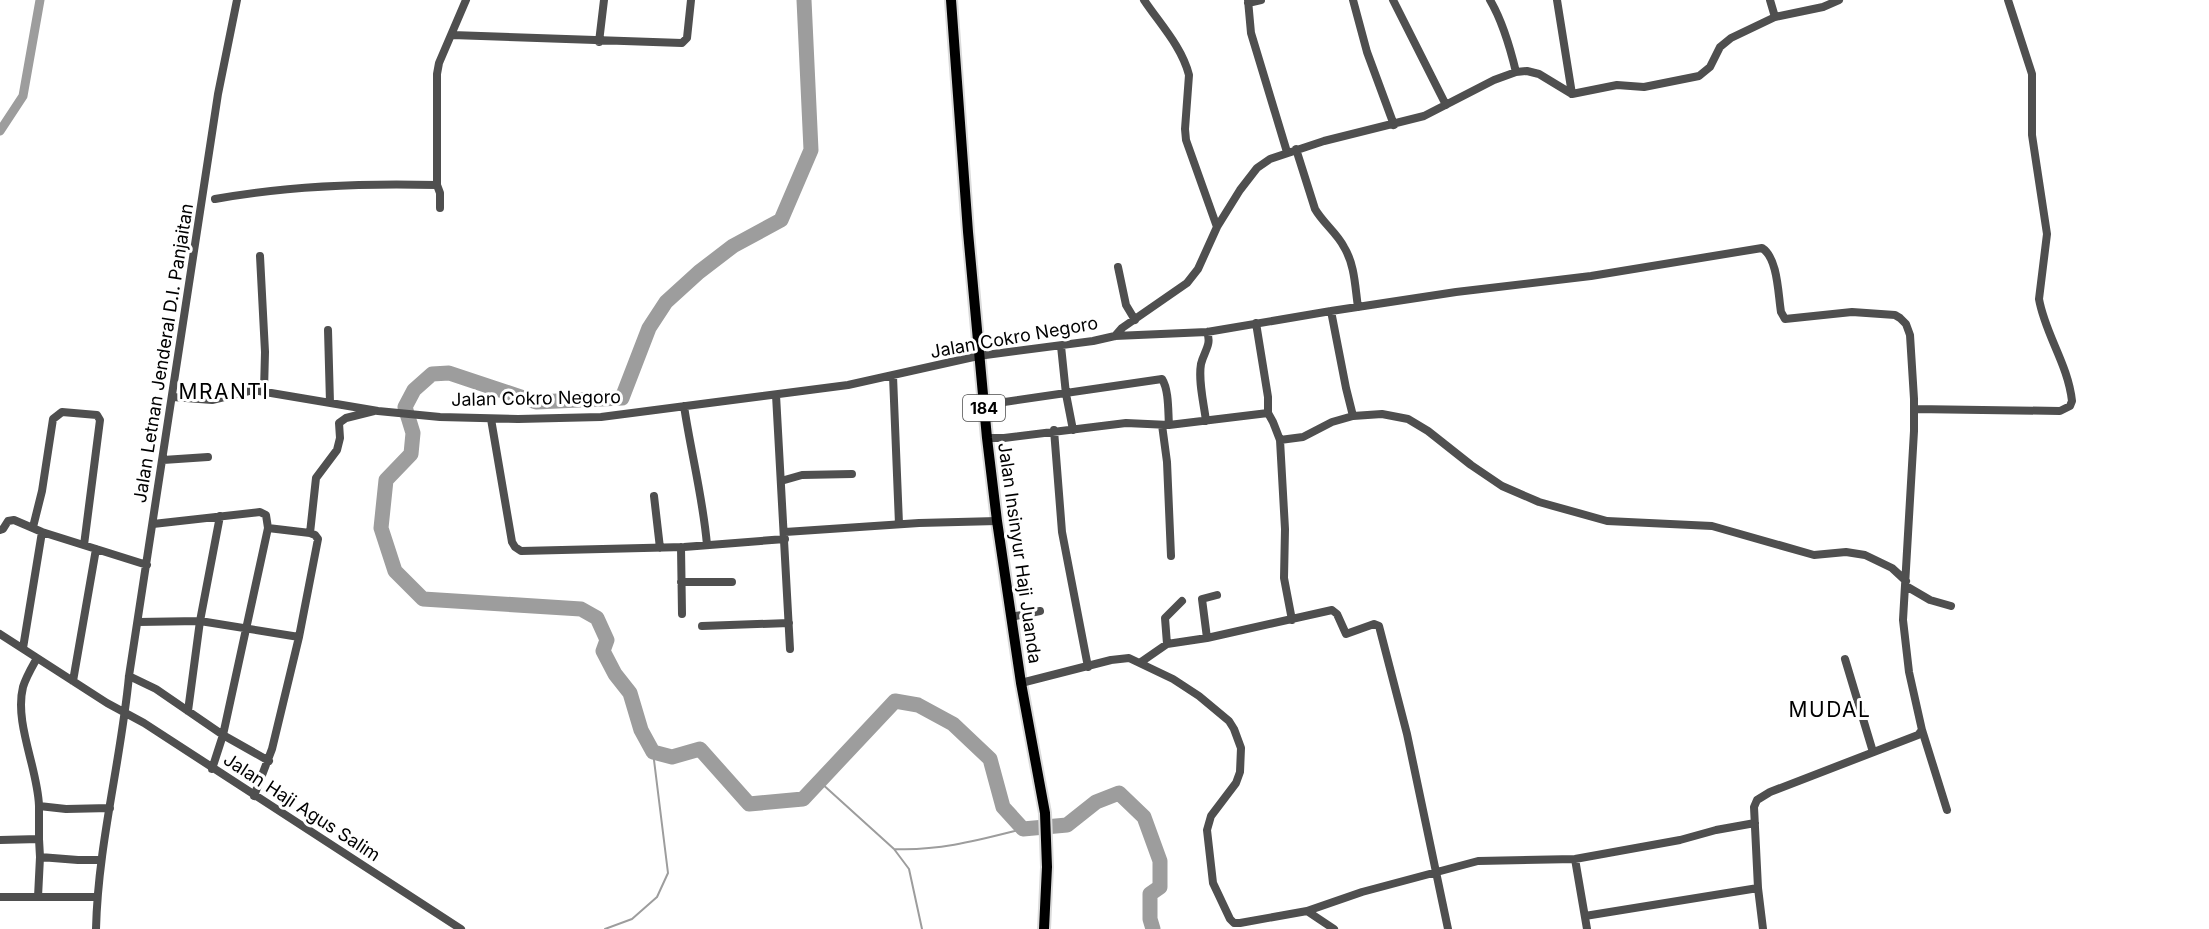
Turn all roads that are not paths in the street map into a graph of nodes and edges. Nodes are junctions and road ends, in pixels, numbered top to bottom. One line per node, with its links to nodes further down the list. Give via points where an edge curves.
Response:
1 (237, 0): 43 (street, Jalan Letnan Jenderal D.I. Panjaitan, via 218,94)
2 (466, 0): 17 (street)
3 (604, 0): 18 (street)
4 (691, 0): 18 (street, via 684,42)
5 (951, 0): 38 (main road, Jalan Insinyur Haji Juanda / 184)
6 (1144, 0): 27 (street, via 1188,68 1186,140)
7 (1261, 0): 15 (street)
8 (1353, 0): 22 (street)
9 (1393, 0): 21 (street)
10 (1490, 0): 19 (street, via 1510,45)
11 (1557, 0): 20 (street)
12 (1770, 0): 16 (street)
13 (1839, 0): 16 (street)
14 (2008, 0): 47 (street, via 2032,74 2032,135 2047,234 2039,299 2072,401 2060,411)
15 (1248, 2): 23 (street, via 1253,43)
16 (1776, 17): 20 (street, via 1724,42 1710,67 1699,76 1644,87 1617,85)
17 (452, 35): 18 (street); 24 (street, via 437,74)
18 (599, 42)
19 (1516, 72): 20 (street, via 1539,74); 21 (street, Jalan Cokro Negoro)
20 (1572, 94)
21 (1446, 105): 22 (street, Jalan Cokro Negoro)
22 (1394, 125): 23 (street, Jalan Cokro Negoro)
23 (1291, 151): 27 (street, Jalan Cokro Negoro, via 1257,168); 30 (street, via 1315,209 1348,254)
24 (438, 184): 25 (street, via 255,192); 26 (street)
25 (215, 199)
26 (440, 208)
27 (1217, 227): 32 (street, Jalan Cokro Negoro, via 1187,284)
28 (260, 256): 40 (street, via 266,352)
29 (1118, 267): 32 (street, via 1126,304)
30 (1358, 307): 31 (street); 47 (street, via 1762,248 1773,262 1785,319 1852,312 1895,315 1906,324)
31 (1331, 310): 33 (street); 50 (street)
32 (1135, 320): 36 (street, Jalan Cokro Negoro)
33 (1256, 323): 35 (street); 49 (street)
34 (328, 330): 44 (street)
35 (1207, 332): 36 (street); 52 (street, via 1209,346 1201,365)
36 (1115, 336): 37 (street, Jalan Cokro Negoro)
37 (1061, 346): 38 (street, Jalan Cokro Negoro); 41 (street)
38 (978, 356): 39 (street, Jalan Cokro Negoro); 45 (main road, Jalan Insinyur Haji Juanda / 184)
39 (893, 376): 42 (street, Jalan Cokro Negoro); 66 (street)
40 (264, 392): 43 (street, Jalan Cokro Negoro, via 243,391 203,401); 44 (street, Jalan Cokro Negoro)
41 (1066, 393): 45 (street); 53 (street, via 1162,379); 55 (street)
42 (776, 395): 46 (street, Jalan Cokro Negoro); 61 (street)
43 (173, 397): 59 (street, Jalan Letnan Jenderal D.I. Panjaitan)
44 (330, 403): 48 (street, Jalan Cokro Negoro)
45 (984, 405): 56 (main road, Jalan Insinyur Haji Juanda / 184)
46 (684, 406): 51 (street, Jalan Cokro Negoro, via 601,417); 74 (street)
47 (1914, 409): 82 (street)
48 (378, 411): 51 (street, Jalan Cokro Negoro); 71 (street, via 339,423 337,450 316,478)
49 (1268, 413): 52 (street); 57 (street)
50 (1353, 416): 57 (street, via 1303,437); 82 (street, via 1383,414 1408,419 1502,486 1539,502 1607,521 1712,526 1814,555 1865,555 1892,568)
51 (491, 419): 76 (street, via 512,542 518,549)
52 (1206, 421): 53 (street)
53 (1166, 425): 55 (street, via 1126,423); 78 (street)
54 (1054, 430): 55 (street); 56 (street); 104 (street, via 1062,532)
55 (1073, 430)
56 (987, 438): 64 (main road, Jalan Insinyur Haji Juanda / 184)
57 (1280, 440): 89 (street, via 1284,578)
58 (208, 458): 59 (street)
59 (163, 460): 65 (street, Jalan Letnan Jenderal D.I. Panjaitan)
60 (852, 474): 61 (street)
61 (782, 481): 72 (street)
62 (654, 496): 76 (street)
63 (220, 516): 65 (street); 68 (street, via 264,513); 90 (street)
64 (997, 521): 66 (street); 88 (main road, Jalan Insinyur Haji Juanda / 184)
65 (153, 524): 79 (street, Jalan Letnan Jenderal D.I. Panjaitan)
66 (899, 524): 72 (street)
67 (33, 527): 69 (street, via 11,520); 70 (street); 73 (street, via 52,419 62,412 97,416 100,420)
68 (268, 528): 71 (street); 94 (street)
69 (0, 530)
70 (42, 532): 73 (street); 99 (street)
71 (310, 533): 96 (street, via 318,538 318,546)
72 (785, 535): 74 (street); 92 (street)
73 (84, 545): 77 (street)
74 (707, 545): 75 (street)
75 (681, 547): 76 (street); 80 (street)
76 (660, 548)
77 (96, 549): 79 (street); 106 (street)
78 (1170, 556)
79 (147, 565): 91 (street, Jalan Letnan Jenderal D.I. Panjaitan)
80 (681, 582): 81 (street); 87 (street)
81 (732, 582)
82 (1906, 583): 85 (street, via 1930,600); 110 (street, via 1905,642)
83 (1217, 595): 97 (street, via 1202,599)
84 (1182, 601): 98 (street, via 1165,618)
85 (1951, 606)
86 (1040, 611): 88 (street)
87 (682, 614)
88 (1011, 617): 107 (main road, Jalan Insinyur Haji Juanda / 184)
89 (1292, 620): 97 (street); 125 (street, via 1332,610 1347,634 1374,624 1379,626 1407,734)
90 (200, 621): 91 (street); 94 (street); 108 (street)
91 (138, 622): 105 (street, Jalan Letnan Jenderal D.I. Panjaitan)
92 (789, 623): 93 (street); 100 (street)
93 (702, 626)
94 (247, 629): 96 (street); 111 (street)
95 (0, 634): 99 (street, Jalan Haji Agus Salim)
96 (299, 637): 113 (street)
97 (1207, 638): 98 (street)
98 (1167, 644): 103 (street)
99 (23, 648): 101 (street, Jalan Haji Agus Salim)
100 (790, 649)
101 (37, 658): 106 (street, Jalan Haji Agus Salim); 116 (street, via 23,688 22,714 38,784)
102 (1845, 659): 112 (street)
103 (1141, 662): 104 (street, via 1122,658); 130 (street, via 1221,713 1239,740 1242,760 1236,783 1211,816 1208,830 1213,883 1230,919 1240,923)
104 (1088, 667): 107 (street)
105 (129, 676): 108 (street); 109 (street, Jalan Letnan Jenderal D.I. Panjaitan)
106 (74, 681): 109 (street, Jalan Haji Agus Salim)
107 (1021, 683): 134 (main road, Jalan Insinyur Haji Juanda / 184, via 1045,813)
108 (188, 711): 111 (street)
109 (125, 712): 114 (street, Jalan Haji Agus Salim); 117 (street, Jalan Letnan Jenderal D.I. Panjaitan)
110 (1922, 730): 112 (street); 118 (street)
111 (223, 735): 113 (street); 114 (street)
112 (1874, 752): 119 (street, via 1761,796 1754,807)
113 (269, 761): 115 (street)
114 (213, 769): 115 (street, Jalan Haji Agus Salim)
115 (255, 796): 133 (street, Jalan Haji Agus Salim)
116 (39, 806): 117 (street); 120 (street)
117 (110, 808): 124 (street, Jalan Letnan Jenderal D.I. Panjaitan)
118 (1947, 810)
119 (1755, 823): 123 (street); 126 (street)
120 (39, 839): 121 (street); 122 (street)
121 (0, 840)
122 (40, 857): 124 (street); 128 (street)
123 (1575, 858): 125 (street, via 1491,859); 131 (street)
124 (101, 860): 129 (street, Jalan Letnan Jenderal D.I. Panjaitan)
125 (1435, 871): 130 (street); 136 (street)
126 (1758, 888): 131 (street); 138 (street)
127 (0, 897): 128 (street)
128 (38, 897): 129 (street)
129 (97, 897): 132 (street, Jalan Letnan Jenderal D.I. Panjaitan)
130 (1307, 911): 135 (street)
131 (1585, 916): 137 (street)
132 (96, 929)
133 (461, 929)
134 (1044, 929)
135 (1334, 929)
136 (1448, 929)
137 (1587, 929)
138 (1763, 929)

